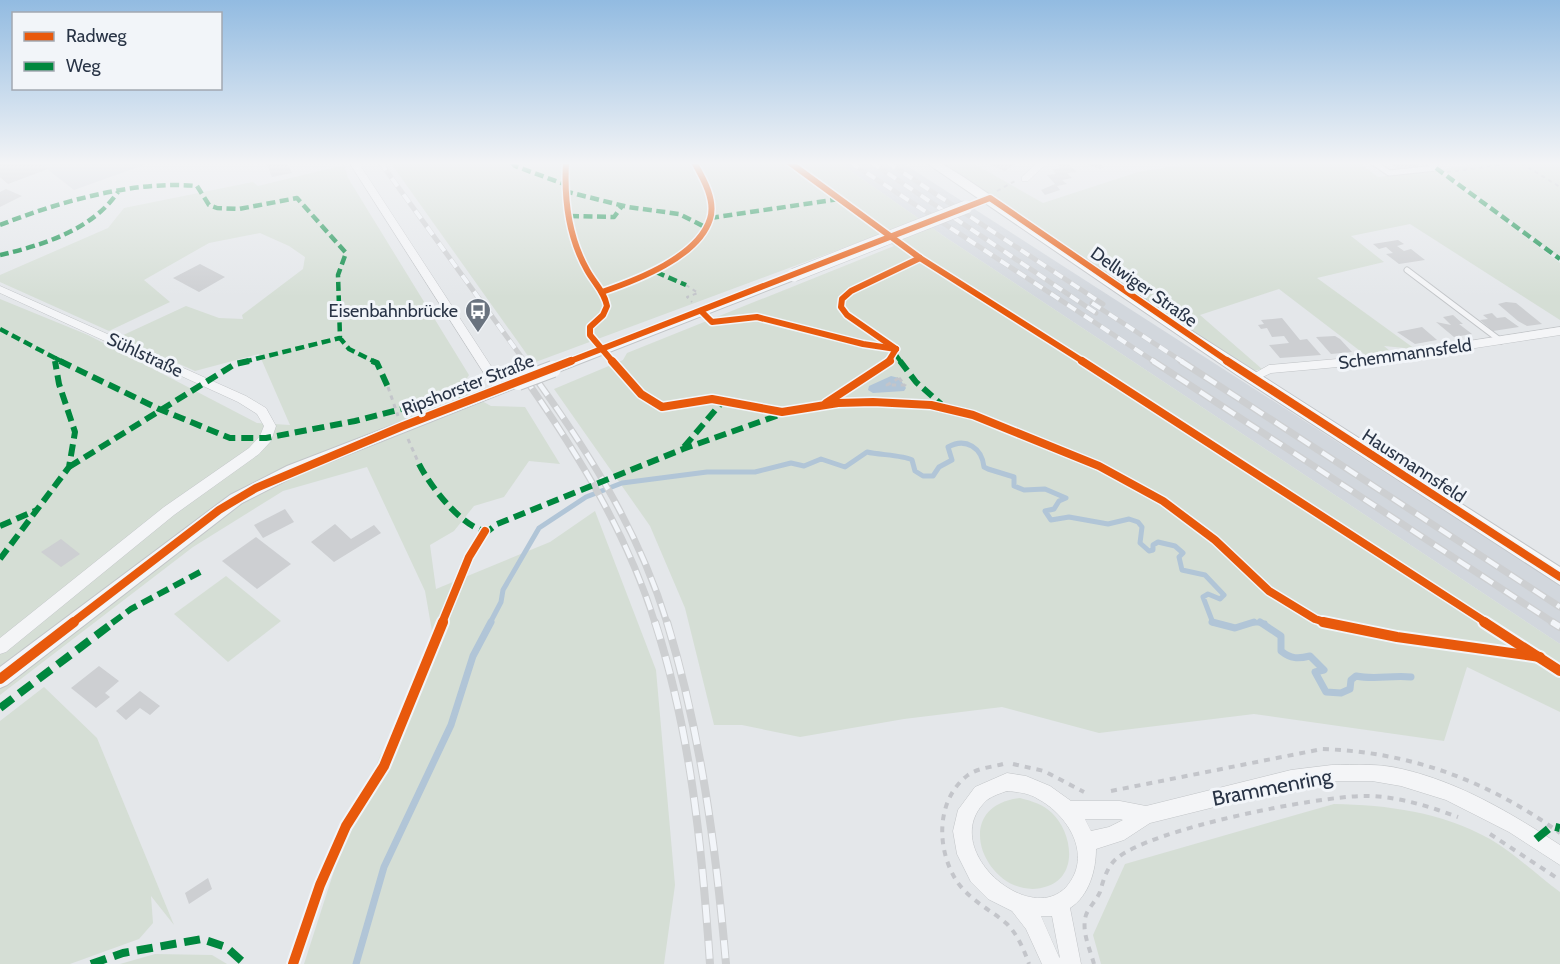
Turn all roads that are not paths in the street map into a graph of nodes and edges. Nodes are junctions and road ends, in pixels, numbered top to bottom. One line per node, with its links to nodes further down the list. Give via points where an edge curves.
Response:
1 (382, 207): 9 (street, Ripshorster Straße)
2 (966, 207): 9 (street, Ripshorster Straße, bridge)
3 (1003, 207): 8 (main road, Dellwiger Straße)
4 (1407, 270): 7 (lane)
5 (0, 289): 11 (street, Sühlstraße, via 242,399 268,417 270,426 266,438 254,451 169,511)
6 (1560, 331): 7 (street, Schemmannsfeld)
7 (1501, 341): 8 (street, Schemmannsfeld, via 1371,360 1269,369)
8 (1252, 378): 10 (main road, Hausmannsfeld)
9 (500, 389): 12 (street, Ripshorster Straße, via 399,418 228,504)
10 (1560, 578)
11 (0, 647)
12 (0, 679)
13 (1069, 810): 14 (street, Brammenring); 15 (street); 18 (street, via 1037,787 1007,782 978,795 966,812 963,845 972,867 988,888)
14 (1146, 814): 15 (street, Brammenring, via 1131,826 1098,841); 16 (street, Brammenring, via 1291,779 1372,773 1450,792 1515,826)
15 (1085, 840): 17 (street, via 1087,862 1081,883)
16 (1560, 856)
17 (1059, 903): 18 (street); 20 (street)
18 (1019, 906): 19 (street, via 1033,922)
19 (1052, 964)
20 (1071, 964)

